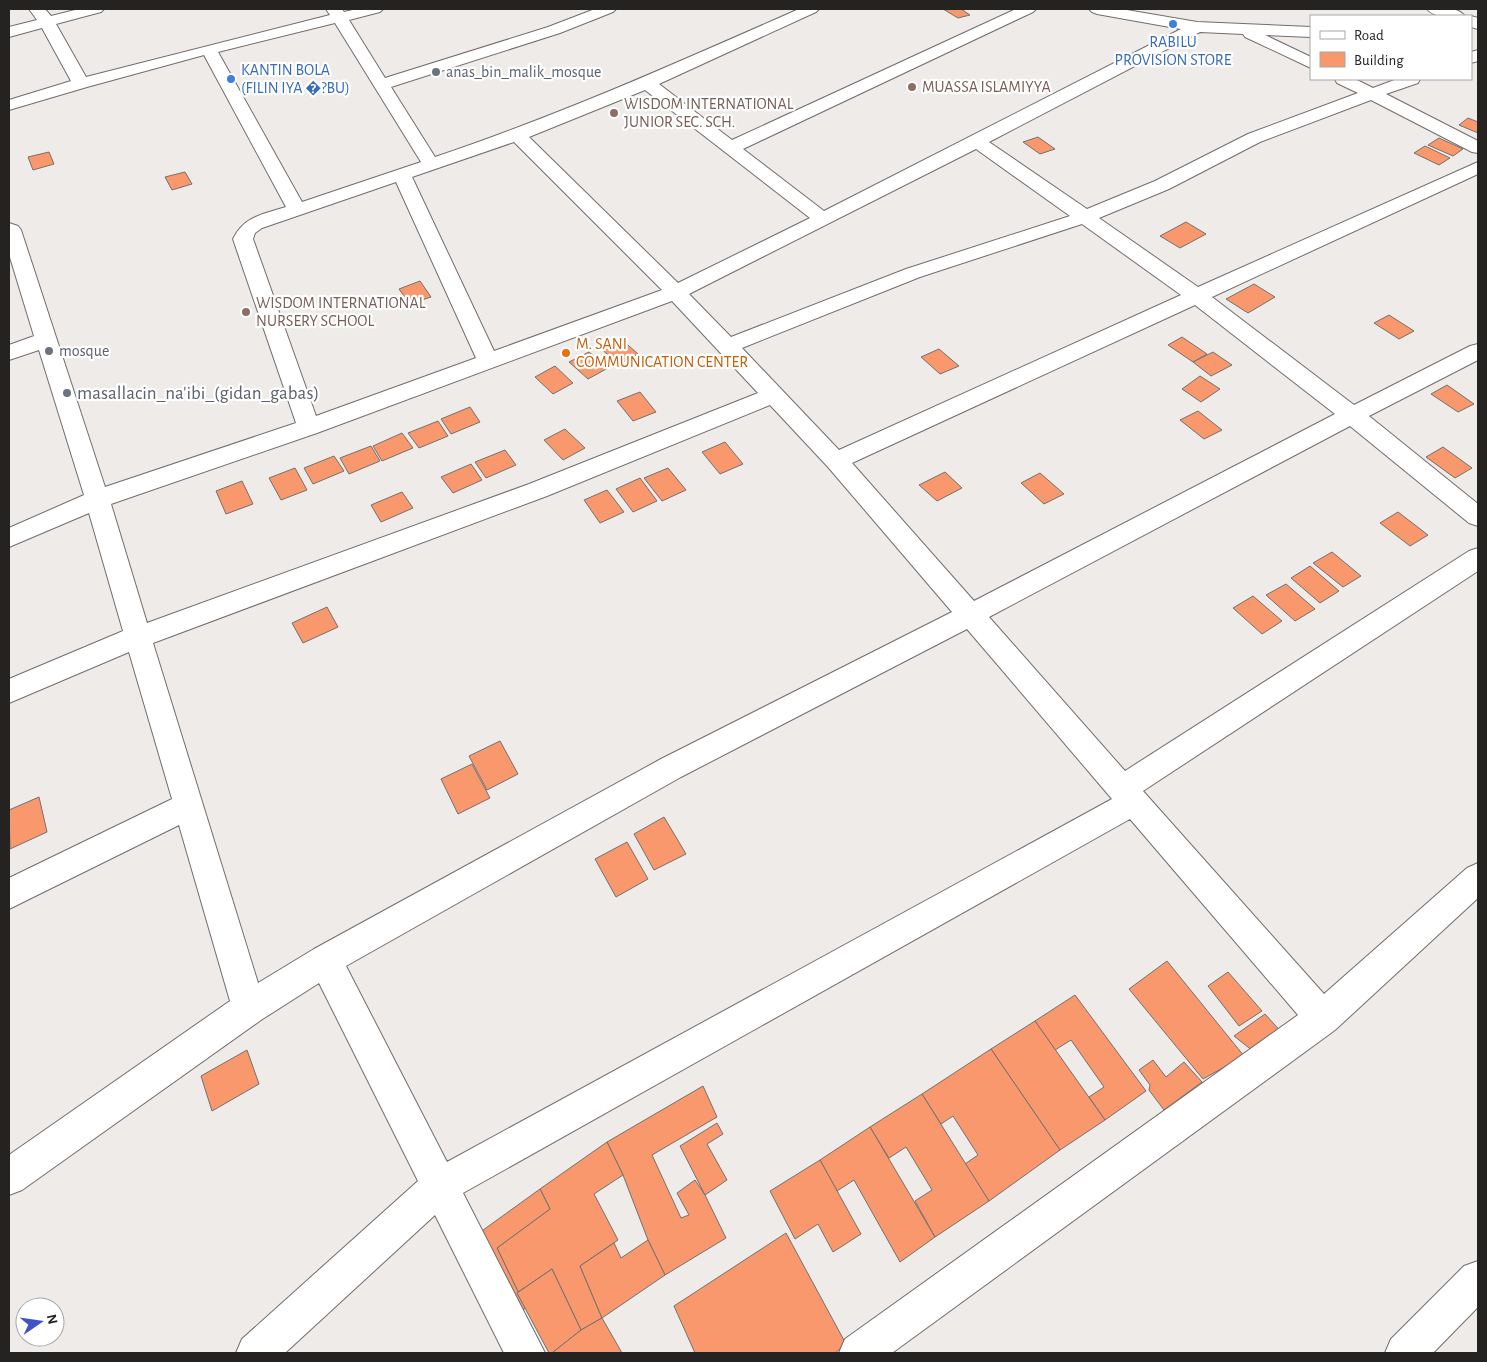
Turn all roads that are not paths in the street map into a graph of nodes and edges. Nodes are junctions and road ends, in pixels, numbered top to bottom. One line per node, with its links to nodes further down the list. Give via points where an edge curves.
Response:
1 (96, 9): 9 (street)
2 (375, 9): 8 (street)
3 (608, 9): 21 (street, via 554,30)
4 (811, 9): 19 (street)
5 (1028, 9): 26 (street)
6 (1098, 9): 12 (street)
7 (1435, 9): 10 (street)
8 (338, 13): 15 (street); 21 (street)
9 (42, 15): 13 (street); 20 (street)
10 (1454, 15)
11 (1244, 22): 12 (street, via 1225,29); 14 (street); 16 (street)
12 (1197, 28): 25 (street)
13 (9, 32)
14 (1310, 32)
15 (209, 49): 20 (street); 31 (street)
16 (1310, 62)
17 (1345, 80): 22 (street)
18 (1409, 80): 22 (street)
19 (647, 82): 24 (street); 26 (street)
20 (81, 83): 23 (street)
21 (382, 84): 28 (street)
22 (1373, 93): 27 (street); 32 (street, via 1254,138 1162,185)
23 (9, 105)
24 (516, 135): 28 (street); 35 (street)
25 (977, 141): 32 (street); 33 (street)
26 (730, 148): 33 (street)
27 (1478, 148)
28 (431, 164): 30 (street)
29 (1478, 167): 36 (street)
30 (401, 174): 31 (street); 41 (street)
31 (296, 209): 44 (street, via 255,224 242,239)
32 (1085, 218): 36 (street); 38 (street, via 913,274)
33 (823, 219): 35 (street)
34 (9, 229): 37 (street)
35 (676, 292): 38 (street); 41 (street)
36 (1197, 296): 43 (street); 45 (street)
37 (46, 340): 40 (street); 46 (street)
38 (728, 346): 42 (street)
39 (1478, 351): 43 (street)
40 (9, 353)
41 (488, 361): 44 (street)
42 (774, 395): 45 (street); 51 (street, via 538,490)
43 (1352, 415): 47 (street); 50 (street)
44 (309, 427): 46 (street)
45 (836, 461): 50 (street)
46 (97, 499): 48 (street); 51 (street)
47 (1478, 517)
48 (9, 538)
49 (1478, 558): 53 (street)
50 (971, 615): 53 (street); 57 (street, via 671,768)
51 (138, 637): 52 (street); 54 (street)
52 (9, 691)
53 (1129, 795): 59 (street); 61 (street)
54 (188, 806): 56 (street); 58 (street)
55 (1478, 878): 59 (street)
56 (9, 894)
57 (325, 960): 58 (street); 61 (street)
58 (249, 1008): 60 (street)
59 (1323, 1018): 65 (street)
60 (9, 1177)
61 (440, 1186): 63 (street); 64 (street)
62 (1478, 1280): 66 (street)
63 (256, 1353)
64 (525, 1353)
65 (859, 1353)
66 (1405, 1353)

